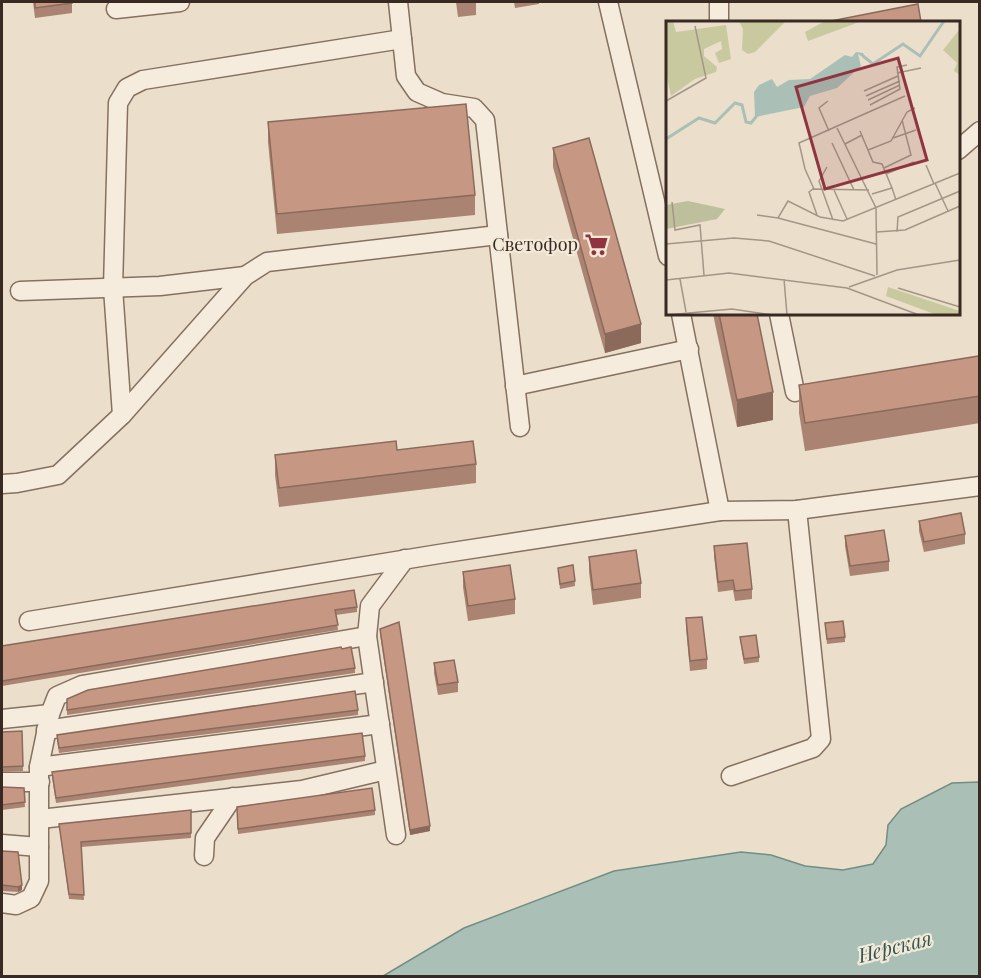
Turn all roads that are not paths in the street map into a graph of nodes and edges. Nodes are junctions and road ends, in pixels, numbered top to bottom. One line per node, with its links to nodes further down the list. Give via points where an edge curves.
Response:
1 (180, 2): 5 (street)
2 (398, 2): 7 (street)
3 (608, 2): 11 (street)
4 (719, 2): 6 (street)
5 (116, 9)
6 (719, 21)
7 (402, 39): 10 (street, via 406,76 417,92 442,104 474,108 485,120); 13 (street, via 142,80 127,87 118,103)
8 (980, 131): 9 (street)
9 (960, 148)
10 (498, 235): 12 (street, via 267,262); 18 (street)
11 (665, 236)
12 (245, 276): 13 (street); 20 (street)
13 (113, 288): 14 (street); 20 (street)
14 (20, 291)
15 (681, 315): 17 (street)
16 (779, 315): 19 (street)
17 (689, 349): 18 (street); 24 (street)
18 (515, 386): 21 (street)
19 (795, 392)
20 (122, 415): 22 (street, via 58,474)
21 (520, 427)
22 (2, 484)
23 (980, 486): 25 (street)
24 (720, 510): 25 (street); 26 (street)
25 (797, 510): 35 (street, via 821,739 813,748)
26 (405, 559): 27 (street); 28 (street, via 370,606)
27 (29, 621)
28 (367, 636): 29 (street); 31 (street, via 82,685 57,696)
29 (374, 682): 31 (street); 32 (street)
30 (2, 719): 31 (street)
31 (48, 722): 34 (street)
32 (380, 724): 33 (street); 34 (street)
33 (386, 770): 37 (street, via 302,790); 39 (street)
34 (40, 775): 36 (street); 38 (street)
35 (731, 776)
36 (2, 782)
37 (233, 797): 38 (street); 42 (street, via 205,838)
38 (40, 819): 41 (street)
39 (396, 835)
40 (2, 844): 41 (street)
41 (39, 847): 43 (street, via 39,881 31,898 16,904)
42 (204, 856)
43 (2, 903)

